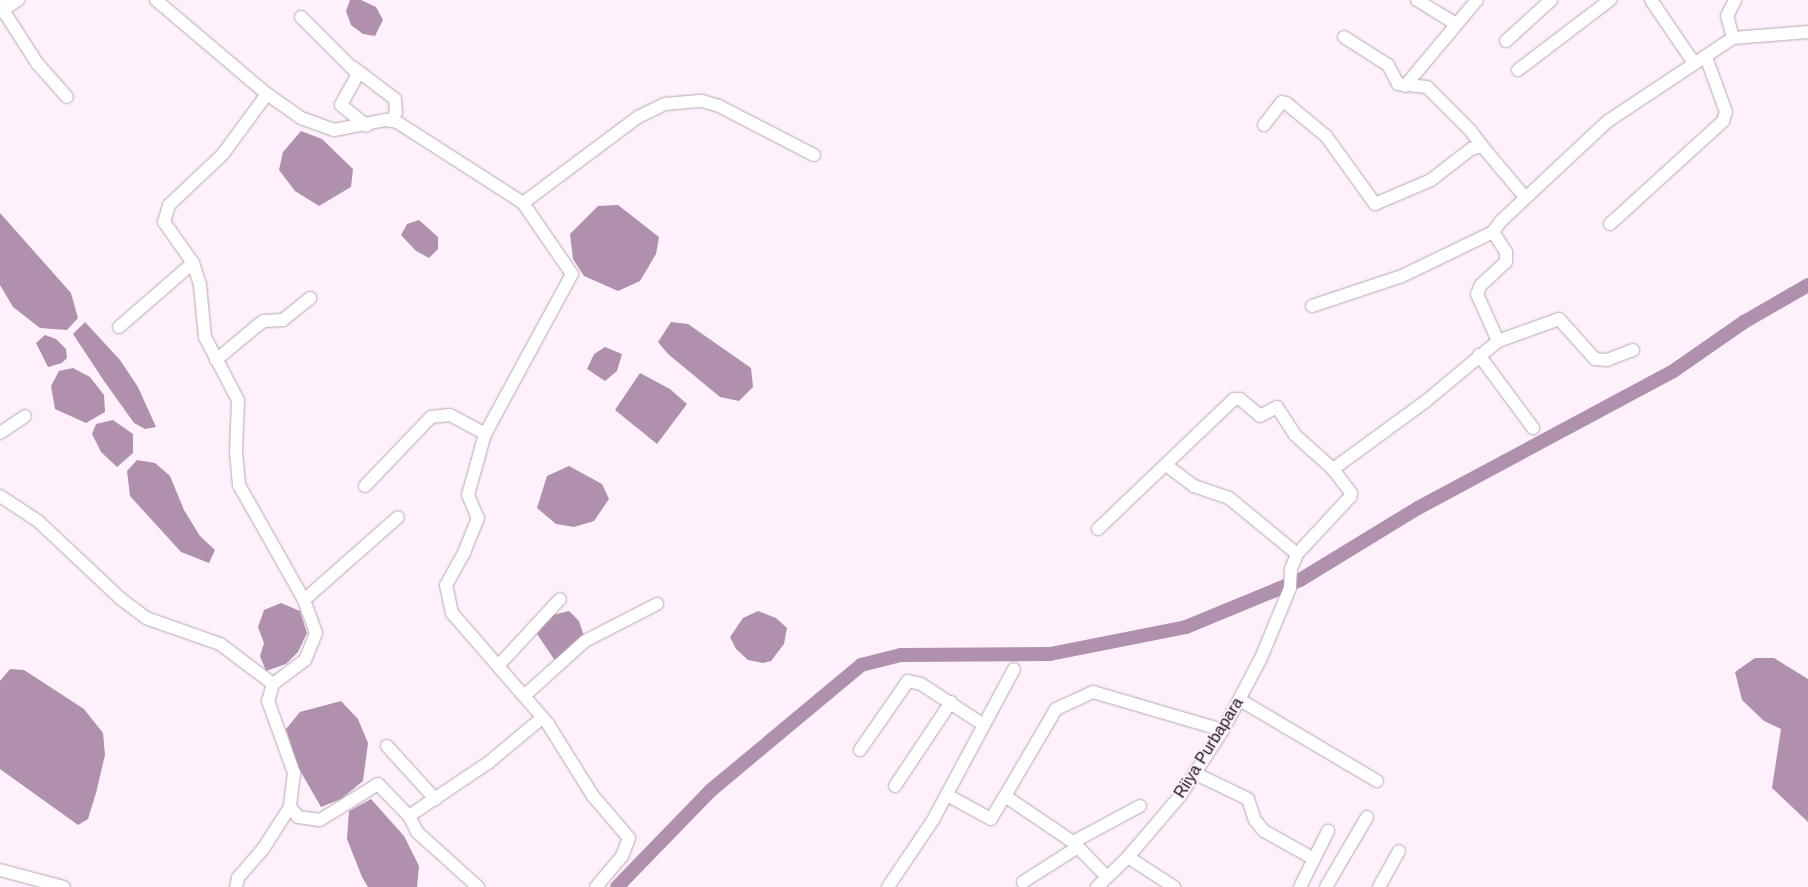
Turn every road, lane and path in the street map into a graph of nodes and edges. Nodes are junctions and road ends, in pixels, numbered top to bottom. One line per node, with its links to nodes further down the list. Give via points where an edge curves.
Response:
1 (18, 0): 9 (street)
2 (156, 0): 21 (street)
3 (1416, 0): 11 (street)
4 (1478, 0): 11 (street)
5 (1551, 0): 15 (street)
6 (1610, 0): 19 (street)
7 (1651, 0): 17 (street)
8 (1735, 0): 14 (street, via 1727,16)
9 (1, 8): 22 (street, via 37,63)
10 (301, 17): 18 (street)
11 (1456, 24): 20 (street)
12 (1808, 32): 14 (street)
13 (1344, 37): 20 (street, via 1388,65 1396,82)
14 (1733, 38): 16 (street)
15 (1506, 41)
16 (1706, 57): 17 (street); 30 (street, via 1726,112 1723,121)
17 (1694, 64): 28 (street, via 1608,122)
18 (354, 68): 23 (street, via 395,99 396,112); 25 (street, via 357,80 341,105)
19 (1518, 70)
20 (1405, 86): 26 (street, via 1427,87)
21 (267, 94): 25 (street, via 301,118 319,126 334,130); 32 (street, via 222,154 170,205 165,214 167,229)
22 (67, 97)
23 (392, 120): 25 (street); 29 (street)
24 (1264, 124): 26 (street, via 1282,102 1286,103 1328,139 1375,204 1431,180 1471,148)
25 (367, 126)
26 (1482, 146): 28 (street)
27 (814, 155): 29 (street, via 719,106 702,101 665,104 638,117)
28 (1525, 197): 31 (street)
29 (523, 203): 43 (street, via 572,274)
30 (1610, 224)
31 (1493, 232): 34 (street, via 1402,276); 36 (street, via 1508,258 1481,285 1477,294)
32 (193, 264): 35 (street); 39 (street, via 200,284 205,337)
33 (310, 298): 39 (street, via 283,320 264,321)
34 (1312, 306)
35 (119, 327)
36 (1498, 341): 37 (street, via 1559,319 1594,359 1607,360); 38 (street)
37 (1632, 350)
38 (1479, 355): 41 (street); 45 (street, via 1426,401)
39 (216, 360): 52 (street, via 234,387 238,400 236,450 239,485)
40 (25, 416): 42 (street)
41 (1533, 428)
42 (0, 433)
43 (486, 434): 46 (street, via 450,415 431,417); 54 (street, via 468,495 478,518 446,585 452,613)
44 (1166, 465): 45 (street, via 1237,398 1260,416 1277,407 1295,435); 49 (street); 50 (street, via 1194,486 1228,498)
45 (1333, 469): 50 (street, via 1351,492 1350,497)
46 (365, 486)
47 (0, 496): 56 (street, via 38,521 121,599 146,618 220,644)
48 (398, 517): 52 (street)
49 (1098, 530)
50 (1297, 554): 58 (street, Riiya Purbapara, via 1291,569 1290,588)
51 (560, 599): 54 (street)
52 (304, 600): 56 (street, via 316,632 305,660)
53 (657, 604): 57 (street, via 585,641)
54 (498, 666): 57 (street)
55 (1014, 669): 61 (street)
56 (273, 684): 72 (street, via 268,701 294,774)
57 (524, 696): 60 (street)
58 (1240, 700): 62 (street, Riiya Purbapara); 66 (street)
59 (951, 702): 61 (street); 64 (street, via 914,681 908,681); 67 (street)
60 (542, 718): 70 (street, via 488,763); 87 (street, via 593,796 629,838 622,856)
61 (984, 725): 68 (street)
62 (1223, 730): 65 (street, Riiya Purbapara); 69 (street, via 1093,692 1056,709)
63 (387, 746): 70 (street)
64 (860, 750)
65 (1194, 773): 78 (street, Riiya Purbapara, via 1180,796); 79 (street, via 1248,799 1257,825)
66 (1377, 781)
67 (895, 786)
68 (947, 795): 69 (street, via 991,819); 88 (street)
69 (1005, 796): 76 (street)
70 (435, 799): 73 (street)
71 (1140, 806): 76 (street)
72 (290, 807): 73 (street, via 298,817 320,820 378,784); 85 (street, via 263,849 238,878)
73 (409, 816): 86 (street, via 417,832)
74 (1367, 817): 83 (street)
75 (1328, 831): 79 (street)
76 (1075, 845): 81 (street); 82 (street)
77 (1399, 851): 92 (street)
78 (1128, 857): 81 (street, Riiya Purbapara); 90 (street)
79 (1314, 859): 91 (street)
80 (0, 870): 84 (street)
81 (1106, 876): 89 (street, Riiya Purbapara)
82 (1023, 882)
83 (1330, 885)
84 (64, 887)
85 (236, 887)
86 (478, 887)
87 (596, 887)
88 (888, 887)
89 (1097, 887)
90 (1174, 887)
91 (1300, 887)
92 (1379, 887)

